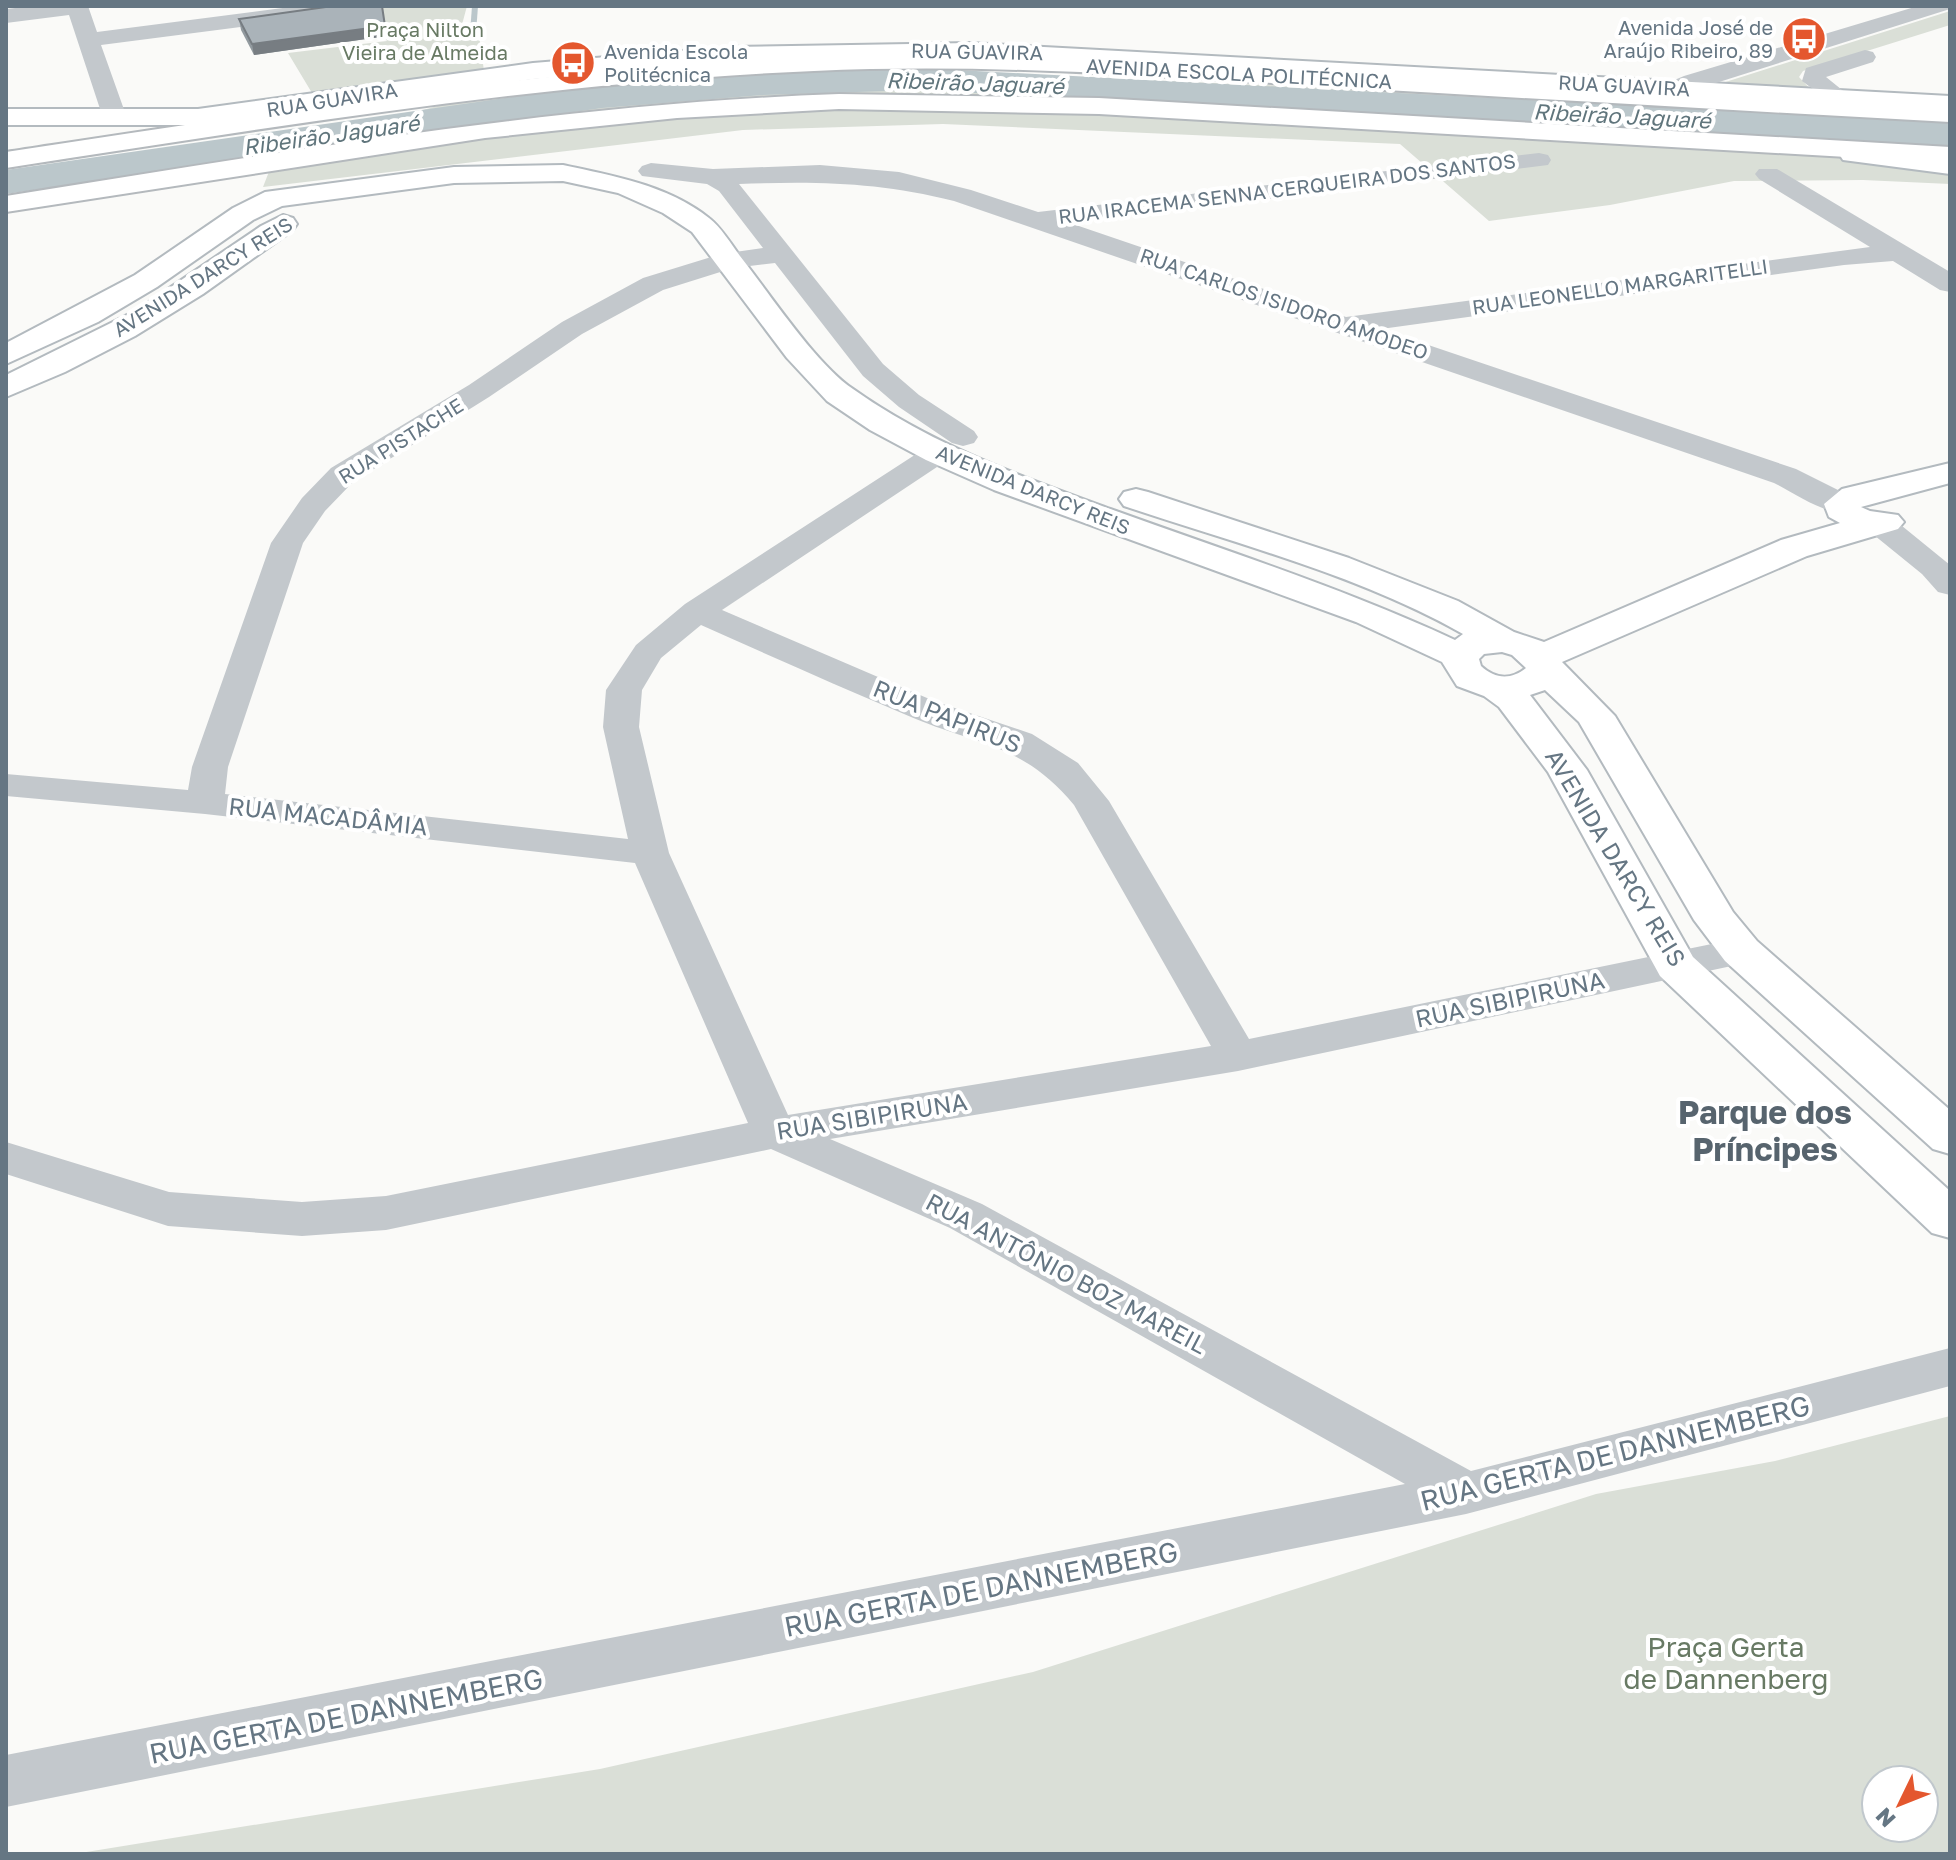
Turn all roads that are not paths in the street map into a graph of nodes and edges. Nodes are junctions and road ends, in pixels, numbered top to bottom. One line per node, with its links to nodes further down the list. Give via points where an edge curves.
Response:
1 (348, 6): 5 (street)
2 (1937, 6): 7 (street)
3 (77, 7): 4 (street); 5 (street)
4 (6, 16)
5 (88, 40): 13 (street)
6 (1890, 49): 8 (street)
7 (1764, 60): 8 (street); 9 (street)
8 (1814, 73): 10 (street, via 1820,87)
9 (1673, 89): 10 (main road, RUA GUAVIRA); 13 (main road, RUA GUAVIRA, via 1054,53 829,51 533,71 252,112)
10 (1840, 98): 11 (main road, RUA GUAVIRA)
11 (1946, 109): 14 (main road, AVENIDA ESCOLA POLITÉCNICA, via 911,61 611,76)
12 (6, 117): 13 (main road, RUA GUAVIRA)
13 (115, 118)
14 (261, 121): 15 (main road); 18 (main road, AVENIDA ESCOLA POLITÉCNICA)
15 (6, 129)
16 (1775, 146): 17 (main road, AVENIDA ESCOLA POLITÉCNICA); 20 (main road, AVENIDA ESCOLA POLITÉCNICA); 25 (main road, AVENIDA ESCOLA POLITÉCNICA, via 1069,104 776,103 497,129)
17 (1950, 155)
18 (6, 160)
19 (1539, 160): 26 (street, RUA IRACEMA SENNA CERQUEIRA DOS SANTOS)
20 (1950, 166)
21 (651, 171): 23 (street)
22 (1768, 174): 27 (street)
23 (713, 177): 26 (street, RUA CARLOS ISIDORO AMODEO, via 820,173 899,180); 28 (street, AVENIDA DARCY REIS, via 737,196)
24 (356, 186): 29 (main road, AVENIDA DARCY REIS, via 454,175 563,173 627,187 673,207 702,226); 32 (main road, AVENIDA DARCY REIS, via 297,193 259,205 146,281); 33 (main road, AVENIDA DARCY REIS, via 253,242 133,323)
25 (6, 204)
26 (1036, 219): 31 (street, RUA CARLOS ISIDORO AMODEO)
27 (1895, 253): 30 (street); 31 (street, RUA LEONELLO MARGARITELLI)
28 (781, 254): 29 (street, RUA PISTACHE); 34 (street, AVENIDA DARCY REIS, via 873,370)
29 (730, 260): 34 (main road, AVENIDA DARCY REIS, via 798,351 838,394 882,423); 46 (street, RUA PISTACHE, via 653,284 572,328 342,475 287,543 210,767)
30 (1950, 284)
31 (1345, 325): 38 (street, RUA CARLOS ISIDORO AMODEO, via 1785,476)
32 (6, 355)
33 (6, 387)
34 (951, 445): 36 (main road, AVENIDA DARCY REIS); 37 (main road, AVENIDA DARCY REIS); 40 (street)
35 (1947, 474): 38 (main road)
36 (1106, 488): 37 (main road, via 1070,489); 41 (main road, AVENIDA DARCY REIS, via 1336,566 1445,609)
37 (1046, 499): 42 (main road, AVENIDA DARCY REIS, via 1369,614)
38 (1871, 511): 39 (street, RUA CARLOS ISIDORO AMODEO); 43 (main road)
39 (1942, 576)
40 (697, 611): 47 (street, via 648,652 624,690 621,727); 50 (street, RUA PAPIRUS, via 921,709 1019,742 1065,771 1090,801)
41 (1502, 641): 42 (main road, via 1474,643); 43 (main road, AVENIDA DARCY REIS, via 1525,646)
42 (1459, 656): 44 (main road, AVENIDA DARCY REIS, via 1466,674)
43 (1543, 663): 44 (main road, via 1541,678 1530,685); 48 (main road, via 1595,716 1716,920)
44 (1496, 687): 49 (main road, AVENIDA DARCY REIS, via 1513,699 1567,770)
45 (6, 785): 46 (street, RUA MACADÂMIA)
46 (205, 803): 47 (street, RUA MACADÂMIA)
47 (650, 853): 51 (street)
48 (1741, 951): 49 (street, RUA SIBIPIRUNA); 52 (main road)
49 (1676, 966): 50 (street, RUA SIBIPIRUNA); 54 (main road, AVENIDA DARCY REIS)
50 (1238, 1056): 51 (street, RUA SIBIPIRUNA)
51 (774, 1133): 53 (street, RUA SIBIPIRUNA, via 386,1213 302,1219 168,1209); 56 (street, RUA ANTÔNIO BOZ MAREIL, via 966,1216)
52 (1950, 1137)
53 (6, 1158)
54 (1950, 1220)
55 (1950, 1367): 56 (street, RUA GERTA DE DANNEMBERG)
56 (1466, 1493): 57 (street, RUA GERTA DE DANNEMBERG)
57 (6, 1781)

